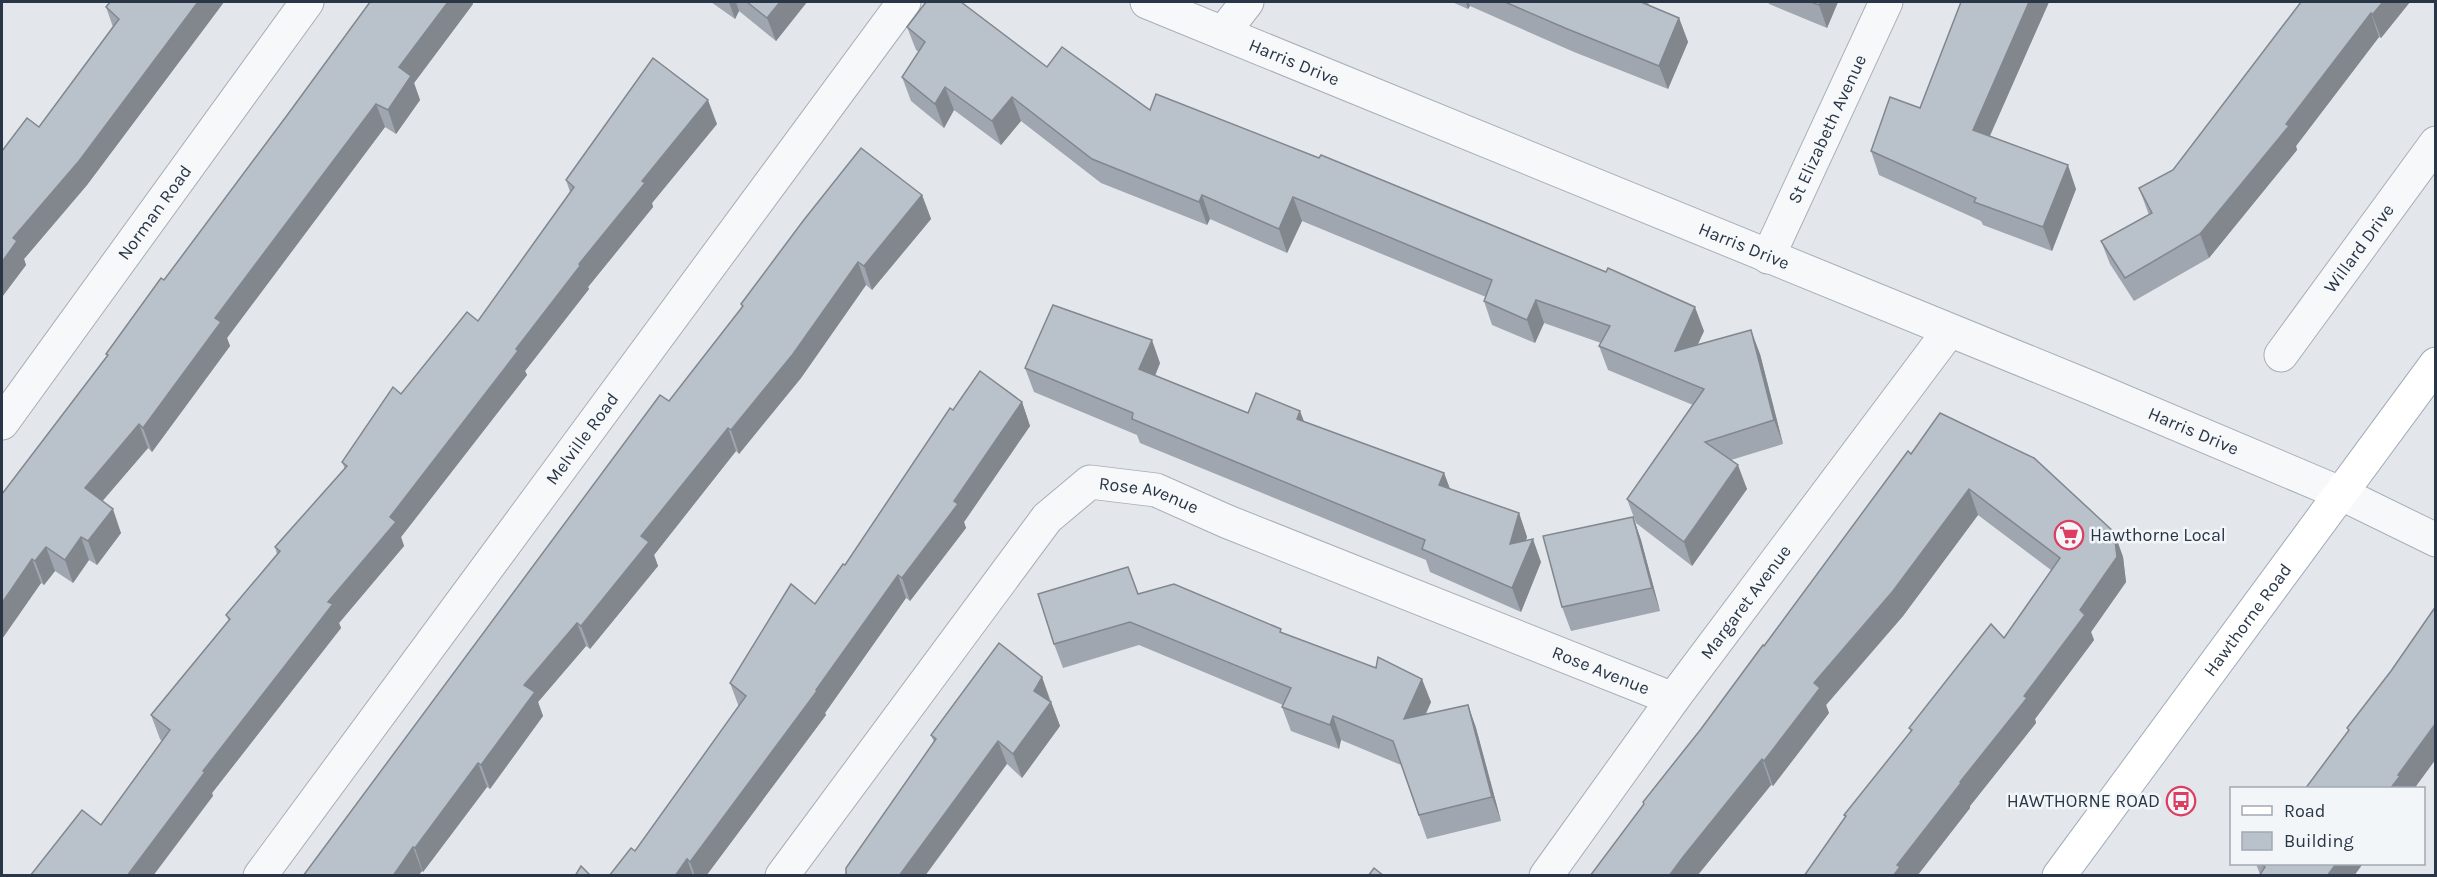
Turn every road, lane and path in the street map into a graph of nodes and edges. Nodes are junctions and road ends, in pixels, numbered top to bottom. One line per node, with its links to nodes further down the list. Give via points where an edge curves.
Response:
1 (307, 2): 12 (street, Norman Road)
2 (904, 2): 16 (street, Melville Road)
3 (1147, 2): 6 (street, Harris Drive)
4 (1247, 2): 6 (street)
5 (1886, 2): 8 (street, St Elizabeth Avenue)
6 (1223, 33): 8 (street, Harris Drive)
7 (2436, 143): 10 (street, Willard Drive)
8 (1768, 257): 9 (street, Harris Drive)
9 (1949, 331): 13 (street, Harris Drive); 15 (street, Margaret Avenue)
10 (2281, 355)
11 (2436, 364): 13 (main road, Hawthorne Road)
12 (2, 423)
13 (2340, 493): 14 (street, Harris Drive); 19 (main road, Hawthorne Road)
14 (2436, 540)
15 (1673, 699): 17 (street, Rose Avenue, via 1156,490 1090,482 1047,518); 18 (street, Margaret Avenue)
16 (261, 876)
17 (782, 876)
18 (1546, 876)
19 (2059, 876)

